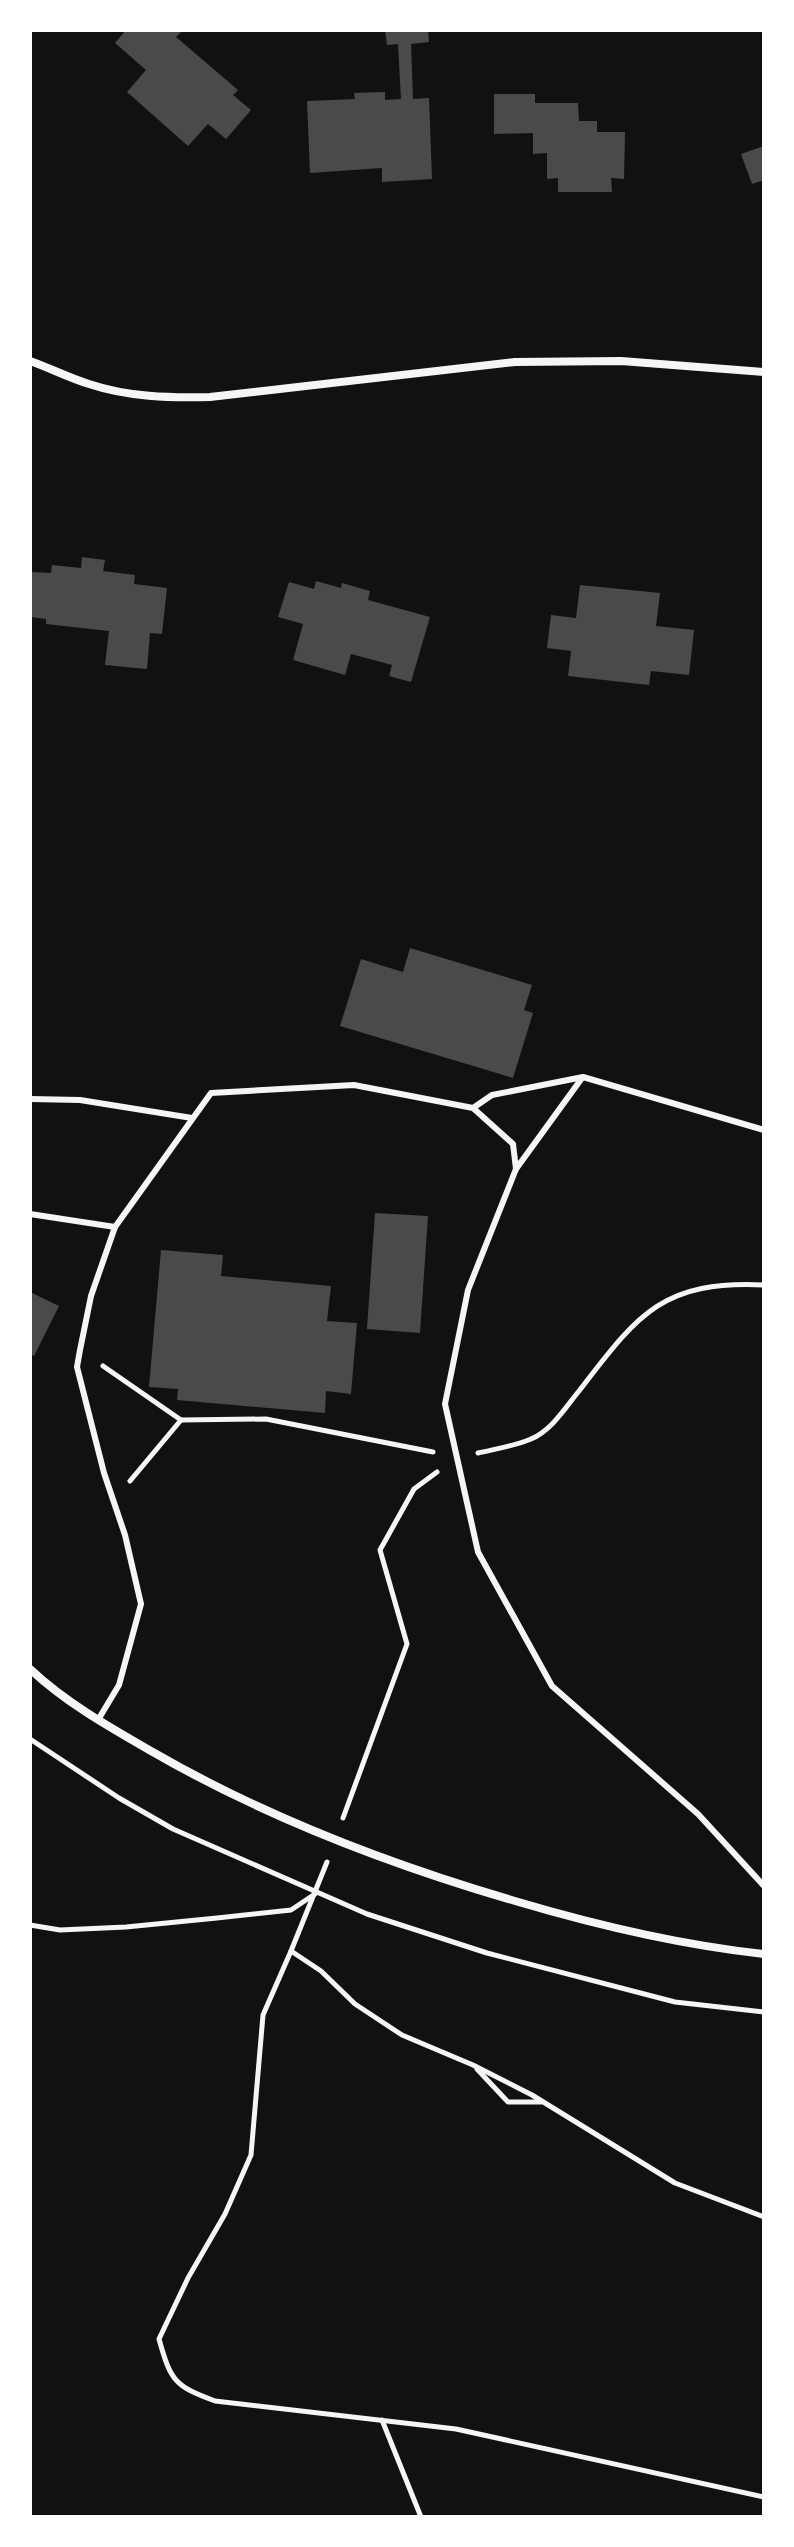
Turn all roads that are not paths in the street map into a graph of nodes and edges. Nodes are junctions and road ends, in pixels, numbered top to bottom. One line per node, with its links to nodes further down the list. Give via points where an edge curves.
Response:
1 (30, 361): 2 (street, via 91,385 172,397 515,362 621,361)
2 (764, 372)
3 (583, 1077): 5 (lane, via 492,1095); 7 (lane); 8 (lane)
4 (30, 1099): 6 (lane, via 80,1100)
5 (473, 1108): 6 (lane, via 354,1085 211,1093); 8 (lane, via 513,1144)
6 (192, 1118): 10 (lane)
7 (764, 1130)
8 (516, 1169): 13 (lane, via 468,1290 445,1404 478,1552 552,1686 698,1814)
9 (30, 1214): 10 (lane)
10 (115, 1227): 12 (lane, via 91,1296 77,1367 141,1604 119,1685)
11 (30, 1669): 12 (street)
12 (98, 1720): 14 (street, via 210,1785 335,1840 447,1881 585,1922)
13 (764, 1886)
14 (764, 1954)

